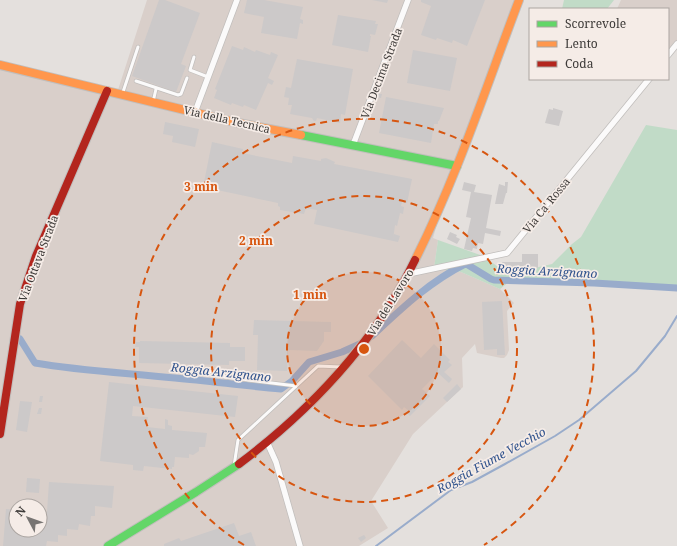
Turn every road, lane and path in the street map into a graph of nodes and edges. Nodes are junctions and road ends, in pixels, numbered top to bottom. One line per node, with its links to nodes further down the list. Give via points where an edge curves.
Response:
1 (237, 0): 9 (street)
2 (408, 0): 18 (street, Via Decima Strada)
3 (519, 0): 19 (street, Via del Lavoro)
4 (677, 44): 6 (street)
5 (138, 47): 15 (lane)
6 (669, 54)
7 (194, 57): 9 (lane, via 190,70)
8 (0, 65): 14 (street, Via della Tecnica)
9 (208, 77): 17 (street)
10 (187, 78): 13 (lane, via 181,94 178,95)
11 (647, 80): 20 (street, Via Ca' Rossa, via 507,253)
12 (136, 81): 13 (lane)
13 (156, 88): 16 (lane)
14 (107, 91): 15 (street, Via della Tecnica); 24 (street, Via Ottava Strada, via 36,256 20,304)
15 (122, 95): 16 (street, Via della Tecnica)
16 (153, 102): 17 (street, Via della Tecnica)
17 (195, 112): 18 (street, Via della Tecnica)
18 (353, 145): 19 (street, Via della Tecnica)
19 (457, 166): 20 (street, Via del Lavoro, via 438,213)
20 (408, 274): 21 (street, Via del Lavoro, via 367,339)
21 (344, 367): 23 (lane, via 318,366); 25 (street, Via del Lavoro, via 305,408)
22 (174, 370): 23 (lane, via 223,372 224,378)
23 (296, 386): 26 (lane, via 238,440)
24 (0, 434)
25 (267, 442): 26 (street, Via del Lavoro); 28 (street, via 276,462)
26 (234, 468): 27 (street, Via del Lavoro)
27 (108, 546)
28 (300, 546)

